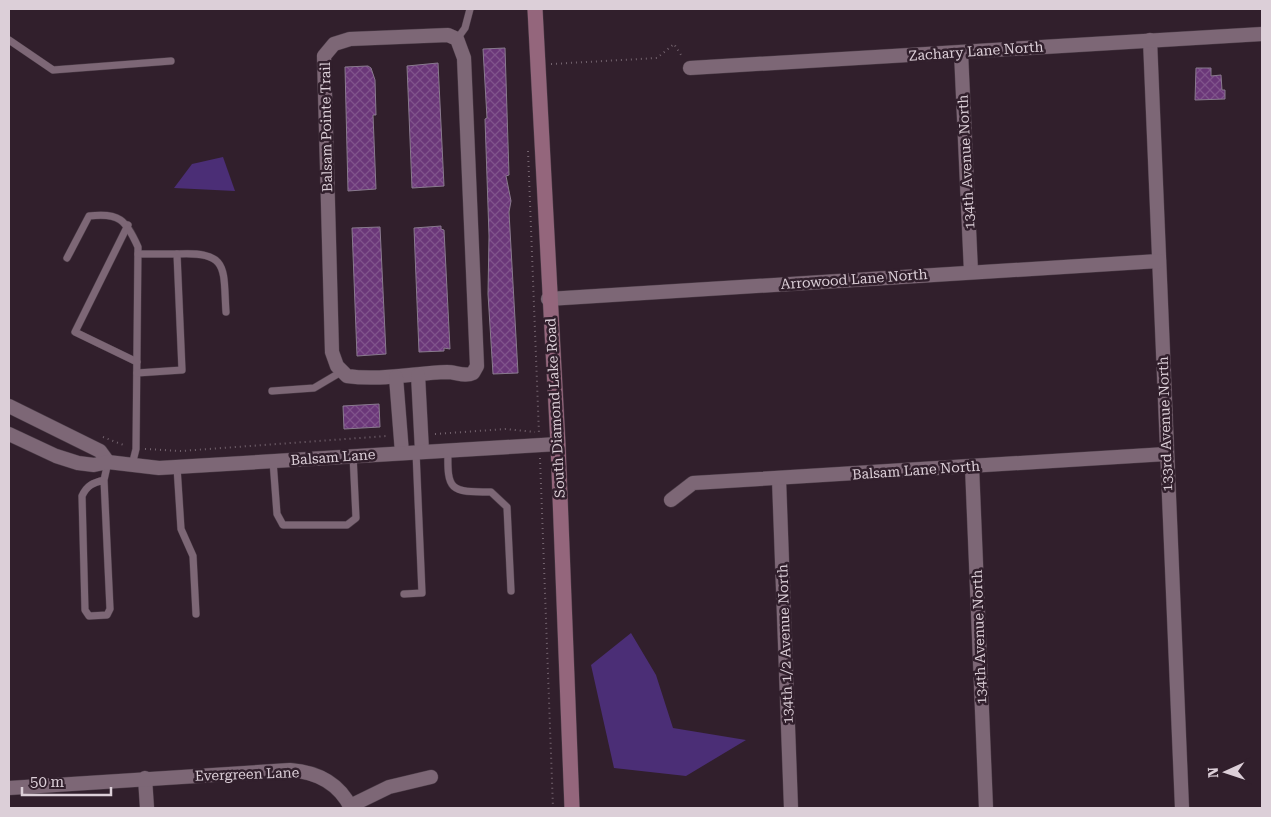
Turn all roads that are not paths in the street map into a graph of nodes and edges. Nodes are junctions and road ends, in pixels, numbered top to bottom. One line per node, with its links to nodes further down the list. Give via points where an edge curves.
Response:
1 (470, 9): 4 (lane, via 465,28)
2 (535, 9): 16 (street, South Diamond Lake Road)
3 (1262, 34): 6 (street, Zachary Lane North)
4 (456, 39): 19 (street, Balsam Pointe Trail, via 440,35 350,39 334,44 324,56 332,352); 21 (street, via 464,58 477,366 468,375 456,372)
5 (9, 40): 8 (lane, via 52,70)
6 (1150, 40): 7 (street, Zachary Lane North); 14 (street, 133rd Avenue North)
7 (961, 52): 9 (street, Zachary Lane North); 15 (street, 134th Avenue North)
8 (171, 61)
9 (690, 68)
10 (128, 225): 11 (lane); 13 (lane, via 108,214 89,216); 18 (lane, via 75,332)
11 (138, 254): 12 (lane); 18 (lane)
12 (177, 254): 17 (lane, via 208,255 218,261 222,267); 20 (lane, via 182,370)
13 (67, 258)
14 (1159, 261): 15 (street, Arrowood Lane North); 30 (street, 133rd Avenue North)
15 (971, 272): 16 (street, Arrowood Lane North)
16 (548, 299): 26 (street, South Diamond Lake Road)
17 (226, 312)
18 (137, 362): 20 (lane)
19 (341, 372): 22 (street, via 352,377); 23 (lane, via 314,388)
20 (137, 373): 34 (lane, via 136,449)
21 (418, 375): 22 (street); 28 (street)
22 (396, 377): 29 (street)
23 (272, 391)
24 (10, 410): 33 (street, via 100,451)
25 (9, 434): 33 (street, Balsam Lane, via 78,463 94,465)
26 (558, 444): 27 (street, Balsam Lane, via 540,438); 48 (street, South Diamond Lake Road)
27 (448, 450): 28 (street, Balsam Lane); 40 (lane, via 447,475 453,487 461,492 490,492 506,507)
28 (419, 452): 29 (street, Balsam Lane); 41 (lane, via 422,593)
29 (402, 453): 31 (street, Balsam Lane)
30 (1166, 454): 35 (street, Balsam Lane North); 51 (street, 133rd Avenue North)
31 (353, 456): 32 (street, Balsam Lane); 32 (lane, via 356,518 347,525 283,525 277,514)
32 (273, 461): 36 (street, Balsam Lane)
33 (108, 462): 34 (street, Balsam Lane); 38 (lane)
34 (132, 465): 36 (street, Balsam Lane)
35 (972, 466): 37 (street, Balsam Lane North); 50 (street, 134th Avenue North)
36 (177, 467): 42 (lane, via 181,529 193,556)
37 (779, 479): 39 (street, Balsam Lane North, via 693,483); 49 (street, 134th 1/2 Avenue North)
38 (104, 480): 38 (lane, via 110,610 107,615 89,616 85,610 82,496 92,483)
39 (671, 500)
40 (511, 591)
41 (404, 594)
42 (196, 614)
43 (431, 777): 46 (street, via 389,787)
44 (145, 778): 45 (street, Evergreen Lane); 46 (street, Evergreen Lane, via 290,770 306,772 322,777 336,787); 47 (street)
45 (9, 788)
46 (350, 807)
47 (147, 808)
48 (572, 808)
49 (791, 808)
50 (986, 808)
51 (1182, 808)

